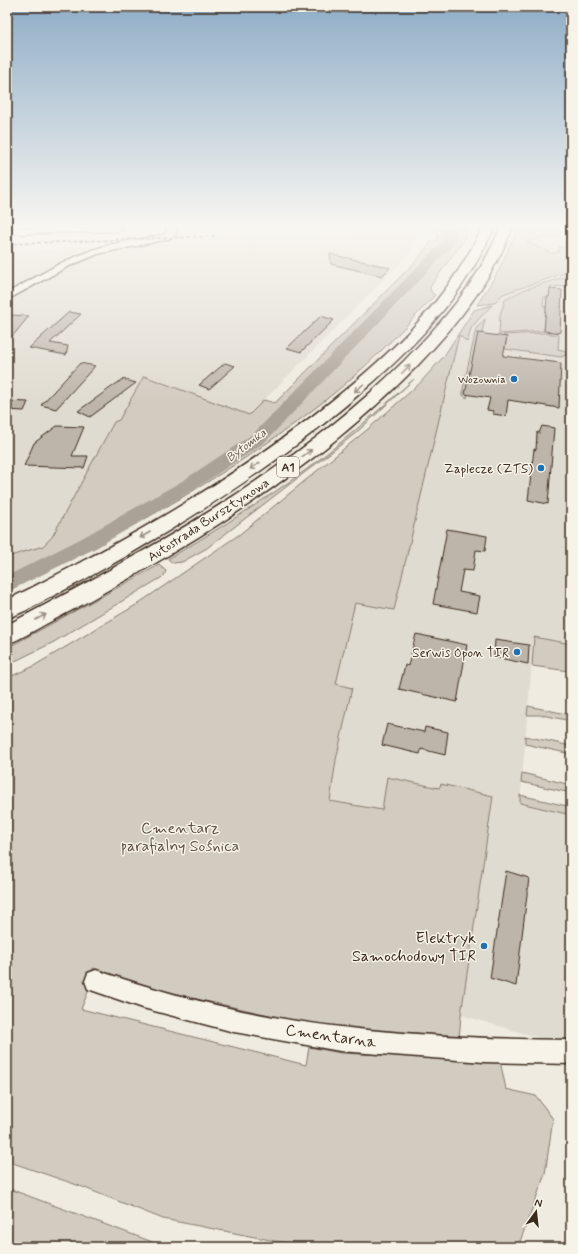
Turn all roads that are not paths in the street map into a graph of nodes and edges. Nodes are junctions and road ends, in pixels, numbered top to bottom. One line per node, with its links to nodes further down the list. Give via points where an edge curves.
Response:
1 (26, 287): 4 (street)
2 (454, 287): 5 (highway, Autostrada Bursztynowa / A1, one-way to 5, via 426,322 382,368 333,409 234,481 162,526)
3 (475, 287): 6 (highway, Autostrada Bursztynowa / A1, one-way to 3, via 187,535 292,464 355,415 404,371 446,326)
4 (7, 297)
5 (7, 610)
6 (7, 635)
7 (96, 981): 8 (street, Cmentarna, via 143,997 234,1021 340,1040 484,1050)
8 (571, 1052)

